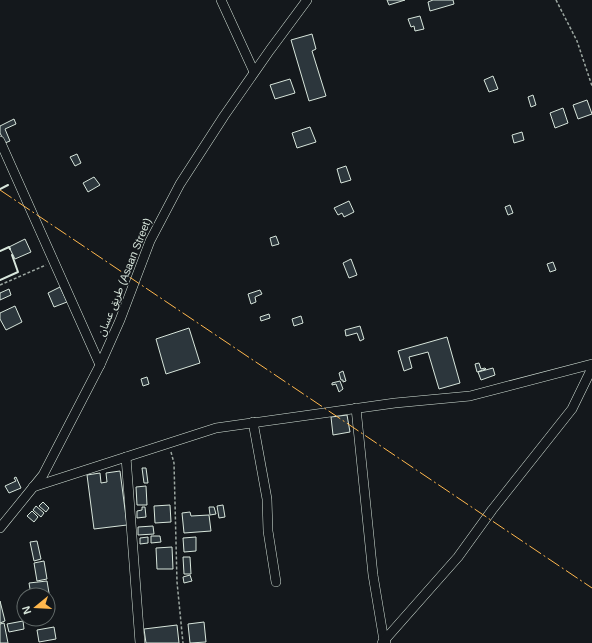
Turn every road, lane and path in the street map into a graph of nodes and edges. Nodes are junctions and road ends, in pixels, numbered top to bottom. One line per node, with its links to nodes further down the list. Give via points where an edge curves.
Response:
1 (221, 0): 4 (street)
2 (307, 0): 4 (street, طريق عسان (Asaan Street))
3 (556, 0): 5 (path, via 577,40)
4 (254, 72): 10 (street, طريق عسان (Asaan Street), via 194,161 166,209 150,241)
5 (592, 86)
6 (0, 141): 7 (street)
7 (53, 262): 8 (path); 10 (street)
8 (0, 285)
9 (592, 364): 12 (street, via 470,396)
10 (100, 365): 16 (street, طريق عسان (Asaan Street), via 43,475)
11 (592, 368): 19 (street, via 572,410 458,557)
12 (356, 408): 13 (street); 19 (street, via 372,575)
13 (253, 422): 14 (street, via 216,428); 18 (street, via 267,499 268,531)
14 (168, 443): 15 (street); 21 (path, via 174,463 177,582)
15 (126, 457): 16 (street); 20 (street)
16 (33, 487): 17 (street, طريق عسان (Asaan Street))
17 (0, 528)
18 (276, 582)
19 (384, 642)
20 (140, 643)
21 (183, 643)

